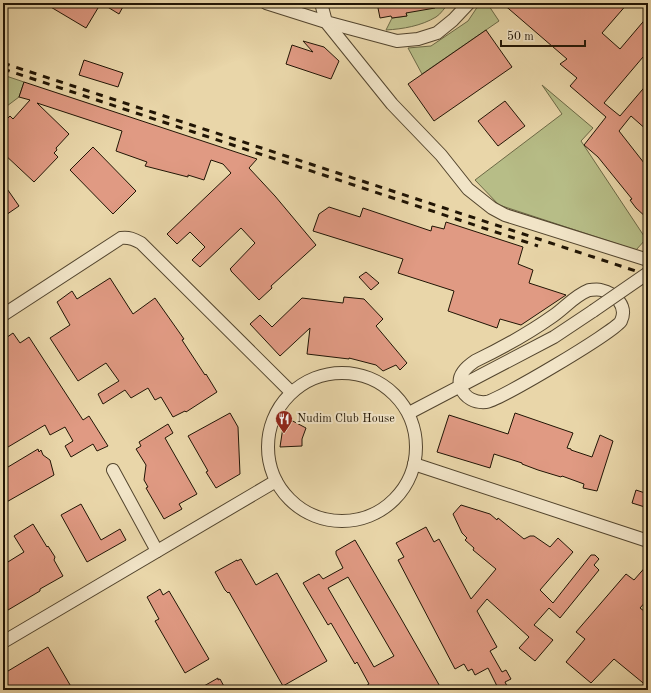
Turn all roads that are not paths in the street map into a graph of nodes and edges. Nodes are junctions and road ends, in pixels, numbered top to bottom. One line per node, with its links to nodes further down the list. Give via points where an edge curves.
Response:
1 (266, 3): 4 (street)
2 (320, 3): 4 (street)
3 (469, 3): 4 (street, via 454,20 438,32 418,39 397,41)
4 (326, 22): 5 (street, via 392,104 441,155 468,189 492,208 505,215)
5 (646, 257)
6 (648, 273): 8 (street, bridge, via 554,337)
7 (3, 315): 9 (street, via 121,238 127,237 141,243)
8 (460, 386): 8 (street, via 466,396 475,401 487,402 505,394 614,329 621,321 621,303 611,294 600,290 589,290 580,294 526,334 471,364 462,372); 10 (street)
9 (291, 392): 10 (street, via 317,376 347,372 377,381 400,400); 13 (street, via 282,402 270,427 268,454)
10 (409, 413): 11 (street, via 416,438)
11 (414, 464): 13 (street, via 404,488 387,506 364,518 351,520 326,519 308,512 292,501); 14 (street)
12 (113, 470): 15 (street)
13 (276, 481): 15 (street)
14 (648, 541)
15 (157, 551): 16 (street)
16 (3, 642)

